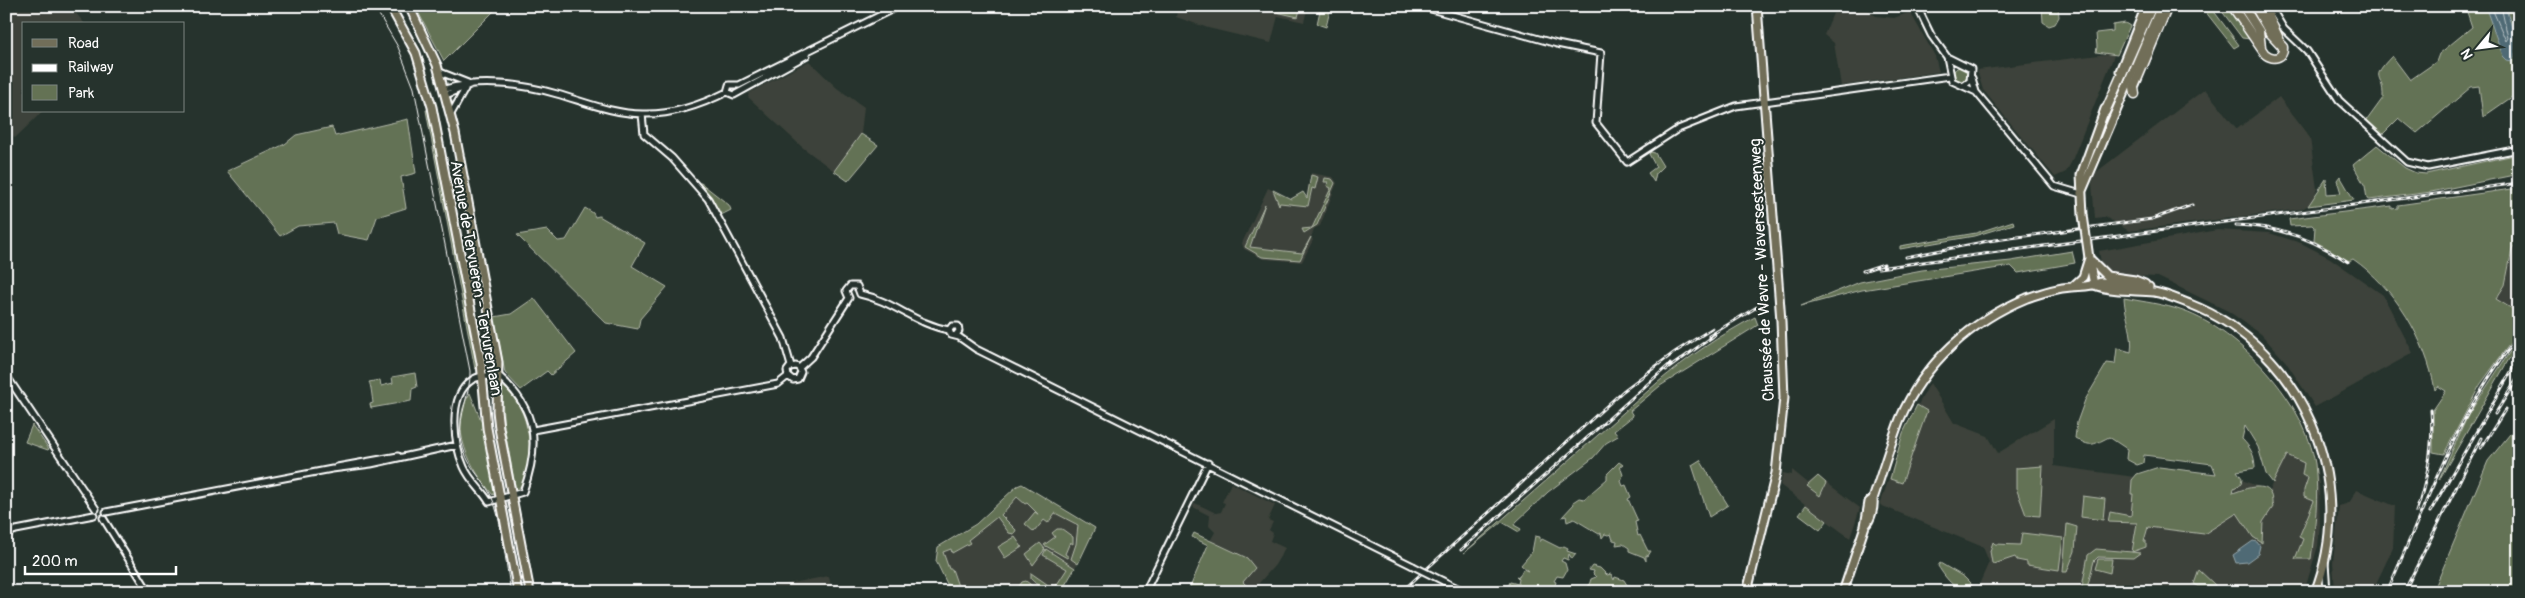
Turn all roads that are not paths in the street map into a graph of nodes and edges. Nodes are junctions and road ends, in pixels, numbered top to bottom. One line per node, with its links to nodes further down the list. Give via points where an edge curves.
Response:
1 (390, 6): 56 (main road, Avenue de Tervueren - Tervurenlaan, via 416,53 427,86)
2 (409, 6): 24 (main road, Avenue de Tervueren - Tervurenlaan, via 428,40)
3 (899, 6): 17 (street)
4 (1420, 6): 35 (street, via 1601,53 1596,122 1627,162 1678,129 1736,106)
5 (1757, 6): 35 (main road, Chaussée de Wavre - Waversesteenweg)
6 (1917, 6): 19 (street, via 1931,35)
7 (2146, 6): 36 (main road, via 2106,102)
8 (2152, 6): 36 (highway)
9 (2161, 6): 40 (main road)
10 (2168, 6): 34 (highway, via 2134,87)
11 (2232, 6): 18 (highway)
12 (2243, 6): 18 (highway, via 2259,32)
13 (2255, 6): 16 (highway, via 2270,33)
14 (2264, 6): 16 (highway)
15 (2270, 6): 39 (street, via 2284,29 2307,51 2339,100 2407,162 2428,167)
16 (2281, 43): 18 (highway, via 2283,51 2277,58)
17 (816, 48): 20 (street); 22 (street)
18 (2262, 50)
19 (1947, 57): 23 (street); 25 (street)
20 (795, 58): 21 (street); 22 (street)
21 (787, 62): 22 (street); 29 (street)
22 (793, 64): 29 (street)
23 (1960, 64): 25 (street, via 1954,66); 26 (street, via 1970,68)
24 (440, 72): 27 (street); 31 (main road, Avenue de Tervueren - Tervurenlaan)
25 (1950, 74): 28 (street, via 1954,83); 35 (street)
26 (1972, 78): 28 (street); 33 (street)
27 (470, 84): 30 (street); 31 (street); 38 (street, via 537,89 612,110)
28 (1962, 86): 33 (street)
29 (736, 89): 32 (street, via 732,95); 32 (street, via 729,85)
30 (463, 91): 31 (street); 37 (street)
31 (446, 92): 37 (main road, Avenue de Tervueren - Tervurenlaan)
32 (726, 92): 38 (street, via 688,107)
33 (1976, 92): 40 (street, via 2054,186)
34 (2135, 94)
35 (1765, 100): 71 (main road, Chaussée de Wavre - Waversesteenweg, via 1784,398 1775,481)
36 (2105, 112): 40 (main road, via 2081,175)
37 (450, 114): 54 (main road, Avenue de Tervueren - Tervurenlaan)
38 (642, 114): 51 (street, via 644,134 672,158 720,218 784,338)
39 (2519, 148)
40 (2081, 194): 41 (main road, bridge)
41 (2089, 258): 42 (main road); 43 (main road, via 2083,277); 44 (main road, via 2102,273 2136,280)
42 (2094, 285): 43 (main road); 44 (main road, via 2101,282)
43 (2071, 287): 72 (main road, via 2038,294 2003,310 1968,332 1930,369 1909,402 1895,434)
44 (2151, 290): 65 (main road, via 2202,309 2239,332 2298,394 2318,435 2328,474 2330,523)
45 (860, 294): 46 (street, via 855,299); 46 (street, via 858,288 850,286 846,291); 47 (street, via 880,300 930,327)
46 (849, 298): 52 (street, via 811,357)
47 (949, 330): 48 (street, via 955,325); 49 (street, via 950,335)
48 (960, 331): 49 (street); 50 (street)
49 (956, 336): 50 (street)
50 (969, 344): 59 (street)
51 (791, 366): 52 (street); 55 (street, via 787,370)
52 (799, 368): 55 (street, via 801,375 798,379)
53 (6, 375): 62 (street)
54 (499, 376): 56 (street); 57 (street, via 518,396); 60 (main road, Avenue de Tervueren - Tervurenlaan, via 497,411)
55 (788, 376): 57 (street, via 778,384)
56 (483, 377): 58 (street, via 470,381 461,394 456,413); 61 (main road, Avenue de Tervueren - Tervurenlaan, via 487,428)
57 (533, 430): 60 (street, via 532,468 523,492)
58 (457, 445): 61 (street, via 469,476 489,502); 63 (street)
59 (1208, 463): 69 (street); 70 (street, bridge)
60 (513, 497): 61 (street); 68 (main road, Avenue de Tervueren - Tervurenlaan)
61 (501, 500): 67 (main road, Avenue de Tervueren - Tervurenlaan)
62 (95, 512): 63 (street, via 98,519); 63 (street, via 103,508); 64 (street)
63 (105, 515): 66 (street)
64 (6, 534)
65 (2325, 560): 73 (main road); 74 (street)
66 (149, 592)
67 (518, 592)
68 (530, 592)
69 (1145, 592)
70 (1466, 592)
71 (1747, 592)
72 (1843, 592)
73 (2315, 592)
74 (2327, 592)

